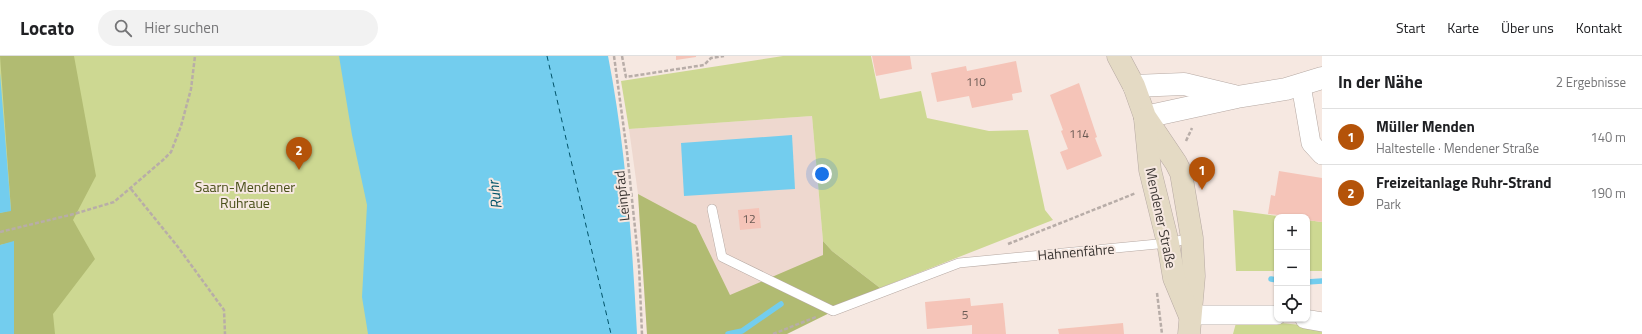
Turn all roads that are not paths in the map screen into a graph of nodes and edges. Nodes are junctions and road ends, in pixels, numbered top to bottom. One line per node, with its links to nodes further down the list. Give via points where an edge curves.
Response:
1 (1118, 56): 4 (main road, Mendener Straße)
2 (1322, 78): 3 (street)
3 (1301, 85): 5 (street); 7 (street, via 1311,143)
4 (1134, 86): 5 (street, via 1184,84); 6 (main road, Mendener Straße)
5 (1237, 97): 6 (street)
6 (1145, 118): 9 (main road, Mendener Straße, via 1181,173); 10 (main road, Mendener Straße, via 1150,170)
7 (1322, 155)
8 (712, 209): 10 (lane, Hahnenfähre, via 722,257 833,311 960,263)
9 (1192, 238): 10 (lane, Hahnenfähre); 14 (main road, Mendener Straße, via 1194,276)
10 (1168, 243): 14 (main road, Mendener Straße, via 1174,278)
11 (1274, 314): 14 (street)
12 (1310, 320): 13 (street)
13 (1322, 322)
14 (1189, 324)

